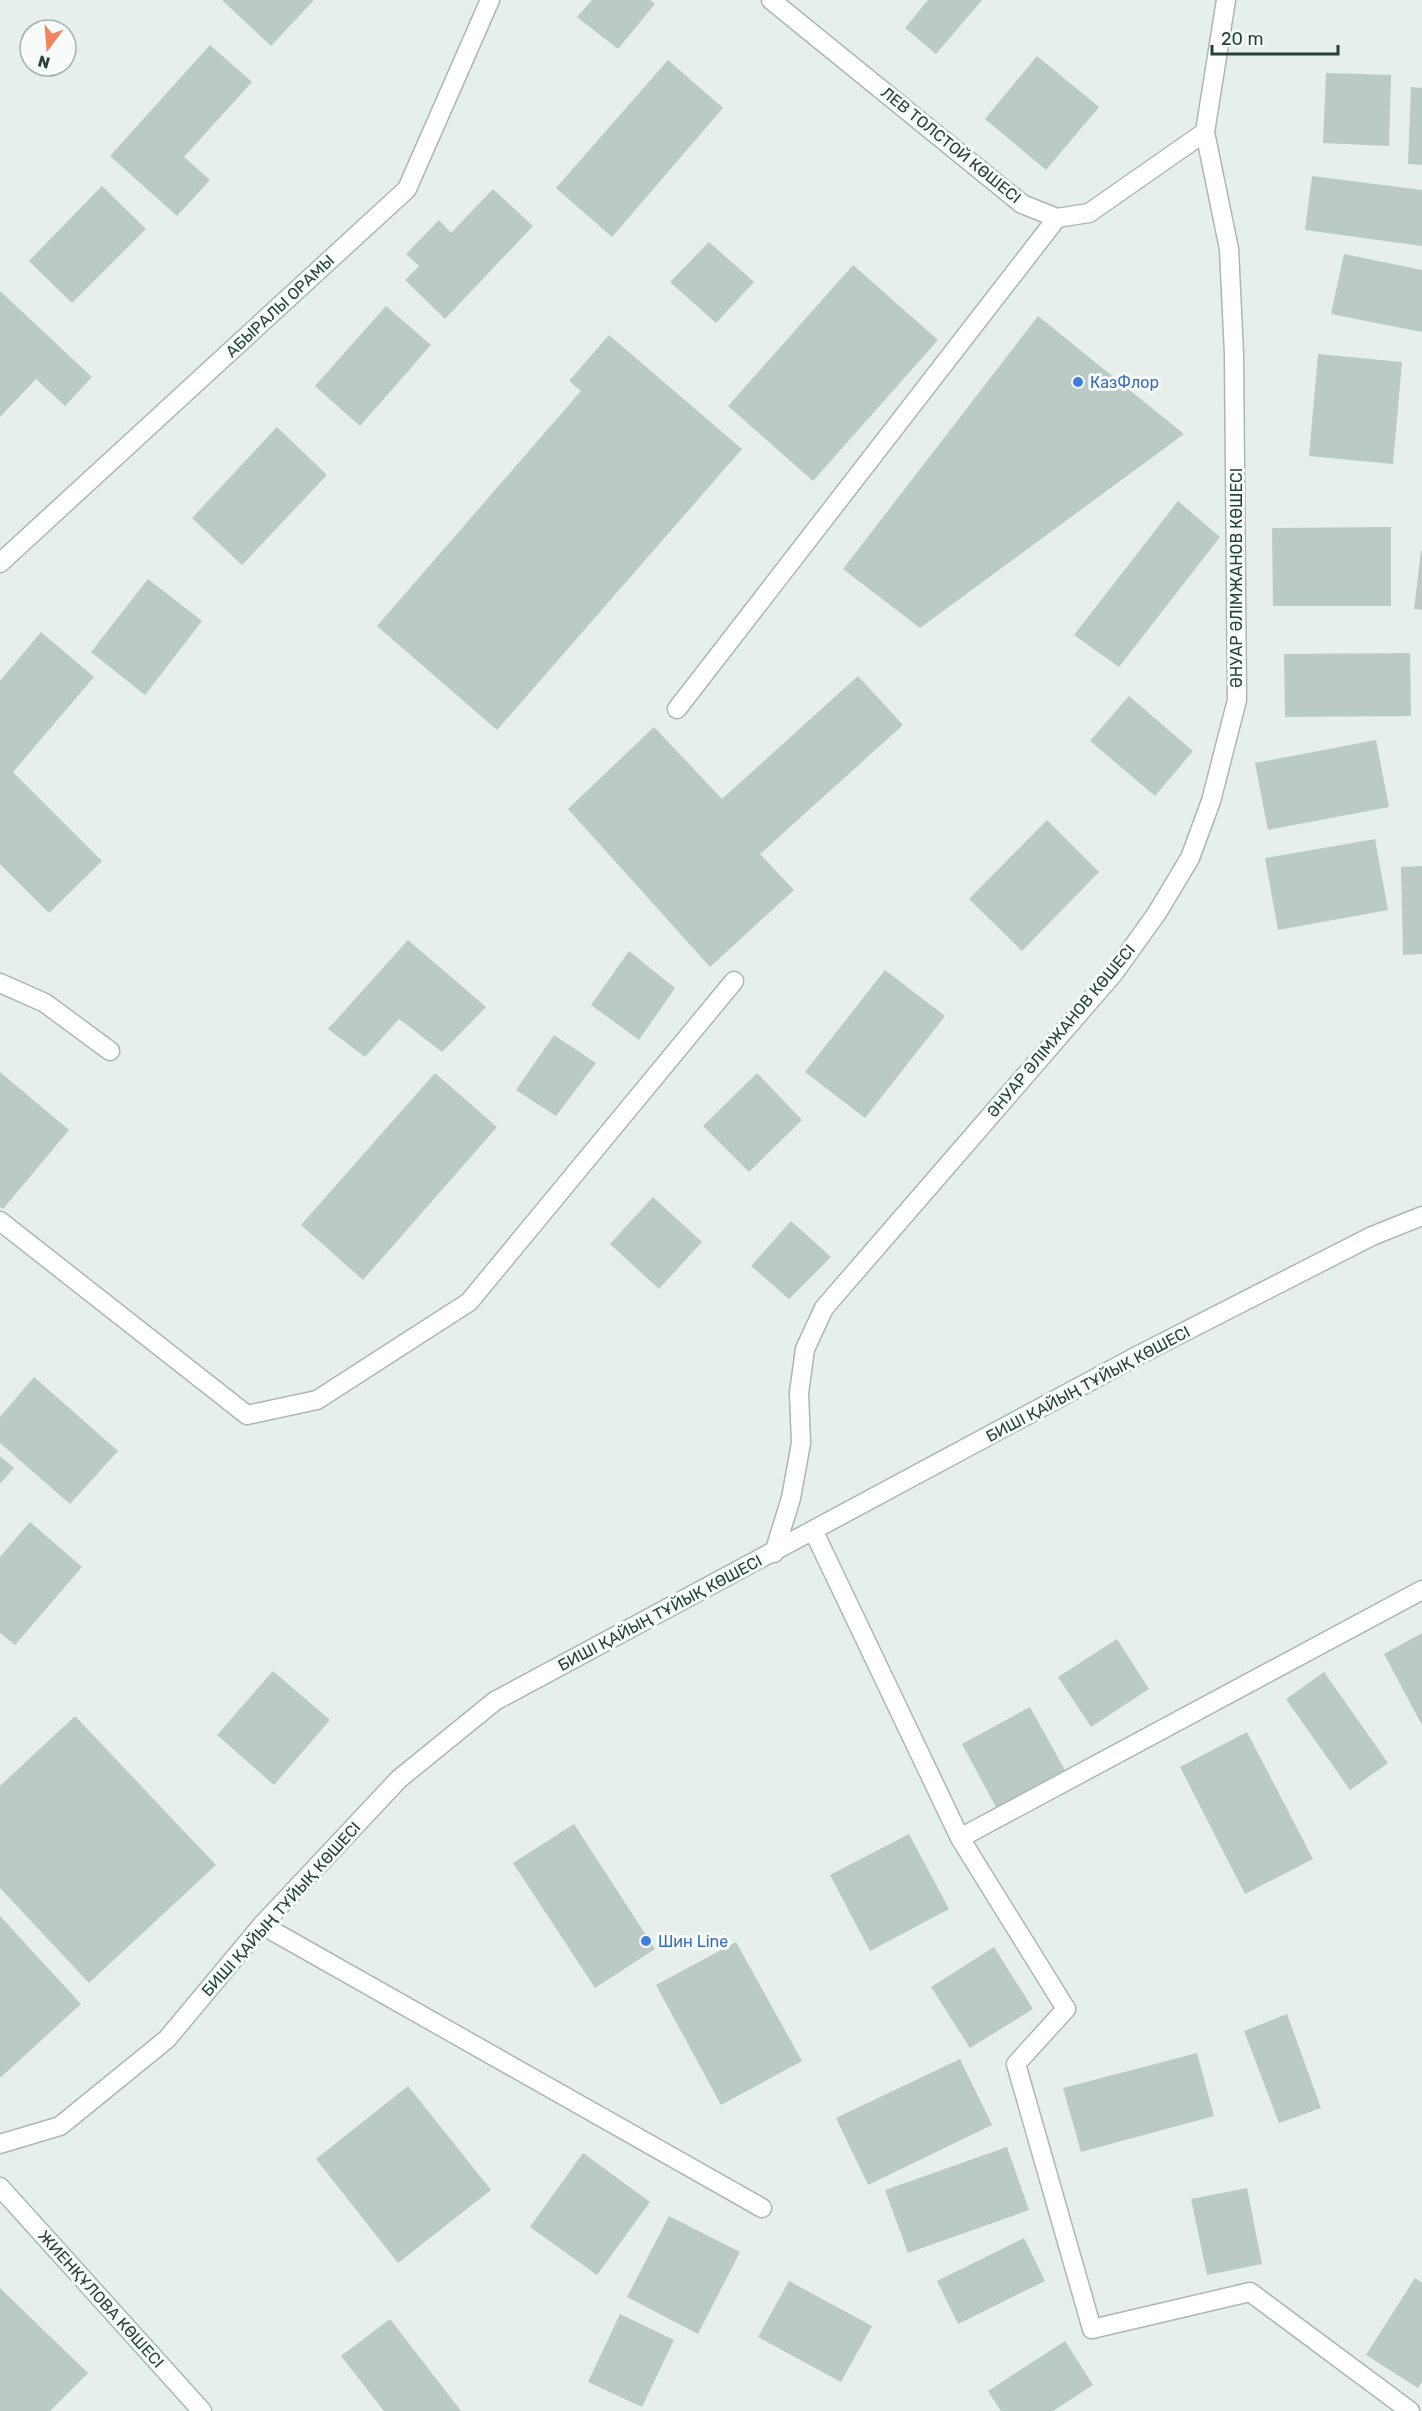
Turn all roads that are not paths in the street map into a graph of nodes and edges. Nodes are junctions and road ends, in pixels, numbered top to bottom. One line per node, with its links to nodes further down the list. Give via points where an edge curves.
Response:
1 (490, 0): 6 (street, АБЫРАЛЫ ОРАМЫ, via 407,189)
2 (771, 0): 5 (street, ЛЕВ ТОЛСТОЙ КӨШЕСІ, via 1022,204)
3 (1226, 0): 4 (street, ӘНУАР ӘЛІМЖАНОВ КӨШЕСІ)
4 (1205, 132): 5 (street, via 1089,213); 14 (street, ӘНУАР ӘЛІМЖАНОВ КӨШЕСІ, via 1229,249 1234,365 1237,700 1211,801 1190,858 1157,914 1114,973 824,1308 805,1349 799,1393 801,1443 791,1498)
5 (1057, 218): 7 (street)
6 (0, 563)
7 (677, 709)
8 (734, 981): 12 (street, via 469,1302 317,1400 248,1415)
9 (0, 983): 10 (street, via 45,1004)
10 (110, 1051)
11 (1422, 1216): 13 (street, БИШІ ҚАЙЫҢ ТҰЙЫҚ КӨШЕСІ, via 1372,1236 1137,1356)
12 (0, 1221)
13 (814, 1532): 14 (street, БИШІ ҚАЙЫҢ ТҰЙЫҚ КӨШЕСІ); 16 (street)
14 (774, 1553): 17 (street, БИШІ ҚАЙЫҢ ТҰЙЫҚ КӨШЕСІ, via 495,1701 399,1779)
15 (1422, 1590): 16 (street)
16 (960, 1838): 22 (street, via 1066,2009 1016,2064 1092,2329 1250,2292)
17 (262, 1925): 18 (street, БИШІ ҚАЙЫҢ ТҰЙЫҚ КӨШЕСІ, via 167,2038 60,2126); 20 (street)
18 (0, 2144)
19 (0, 2187): 21 (street, ЖИЕНҚҰЛОВА КӨШЕСІ)
20 (762, 2208)
21 (202, 2411)
22 (1410, 2411)

